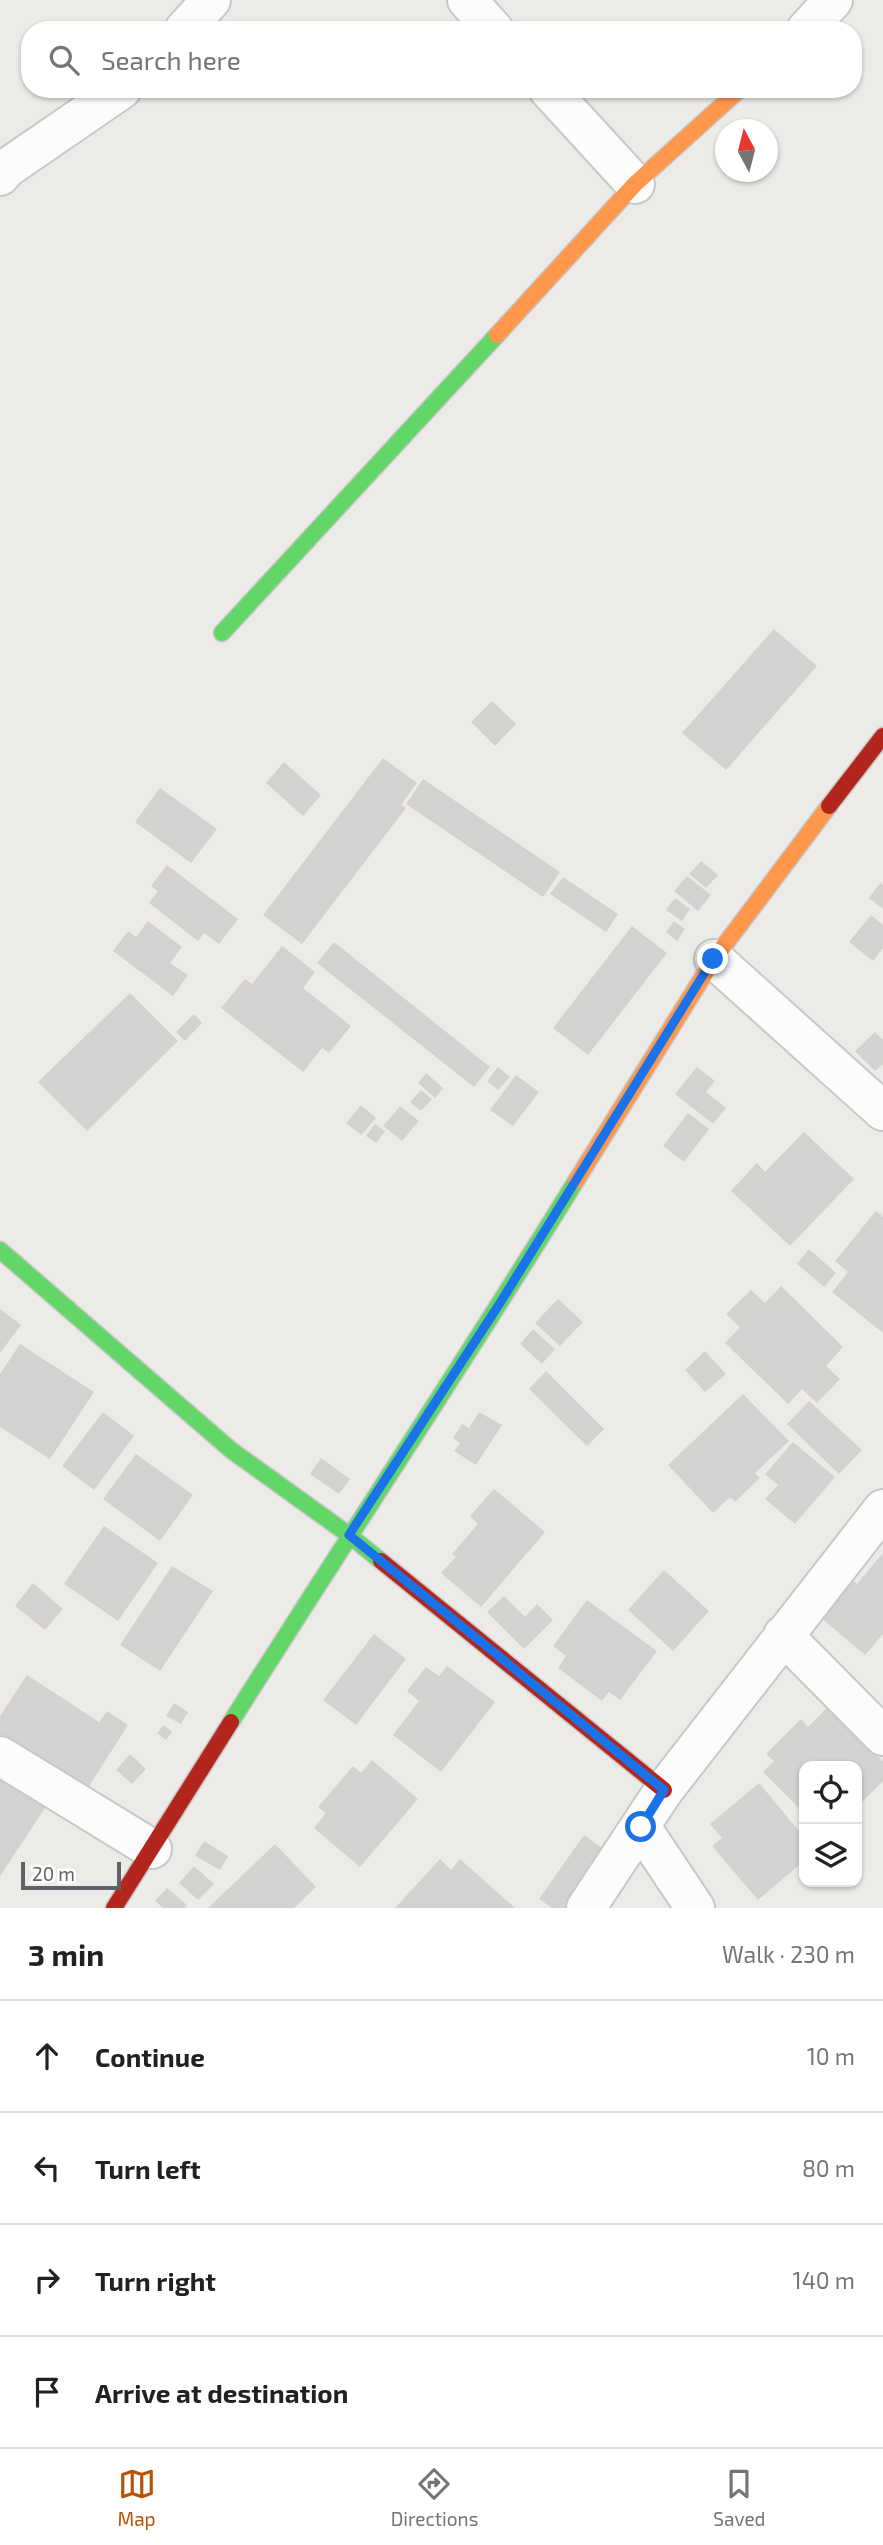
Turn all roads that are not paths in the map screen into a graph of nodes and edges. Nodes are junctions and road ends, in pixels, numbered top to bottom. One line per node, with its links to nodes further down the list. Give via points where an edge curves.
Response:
1 (211, 0): 4 (street)
2 (467, 0): 5 (street)
3 (834, 0): 6 (street)
4 (192, 21)
5 (486, 21)
6 (814, 21)
7 (109, 98): 10 (street)
8 (556, 98): 11 (street)
9 (730, 98): 11 (street)
10 (0, 176)
11 (635, 184): 12 (street)
12 (222, 633)
13 (883, 736): 14 (street)
14 (713, 959): 15 (street); 18 (street, via 500,1303)
15 (883, 1111)
16 (0, 1251): 18 (street, via 231,1450)
17 (883, 1509): 19 (street)
18 (349, 1535): 22 (street); 24 (street)
19 (783, 1635): 20 (street); 22 (street)
20 (883, 1736)
21 (0, 1756): 24 (street)
22 (664, 1790): 23 (street)
23 (641, 1827): 26 (street); 27 (street)
24 (152, 1849): 25 (street)
25 (114, 1908)
26 (586, 1908)
27 (695, 1908)

